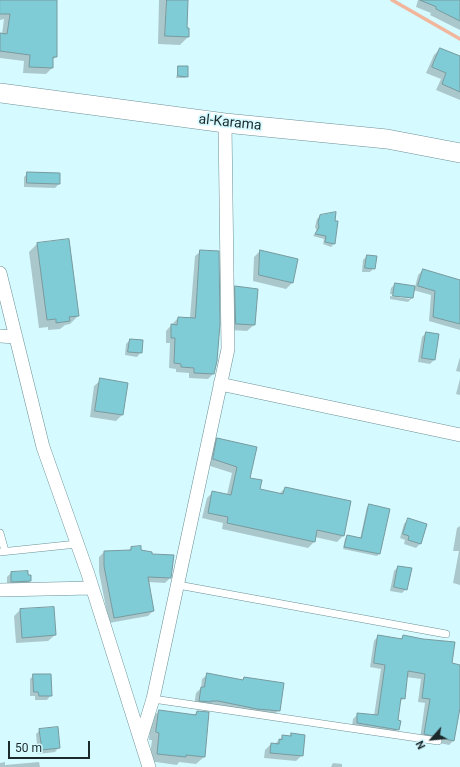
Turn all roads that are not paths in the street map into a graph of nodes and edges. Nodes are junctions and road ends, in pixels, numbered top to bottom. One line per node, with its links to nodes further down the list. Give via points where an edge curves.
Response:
1 (0, 93): 2 (main road, al-Karama)
2 (225, 123): 3 (main road, al-Karama, via 387,139); 7 (street, via 228,349)
3 (460, 152)
4 (0, 273): 6 (street)
5 (0, 336): 6 (street)
6 (16, 337): 10 (street, via 43,446)
7 (220, 384): 8 (street); 12 (street)
8 (460, 435)
9 (0, 533): 11 (lane)
10 (77, 544): 11 (lane); 13 (street)
11 (3, 552)
12 (178, 585): 15 (lane); 16 (street)
13 (92, 588): 14 (street); 17 (street)
14 (0, 590)
15 (446, 634)
16 (153, 699): 17 (street); 18 (lane)
17 (140, 738): 19 (street)
18 (438, 742)
19 (149, 767)

